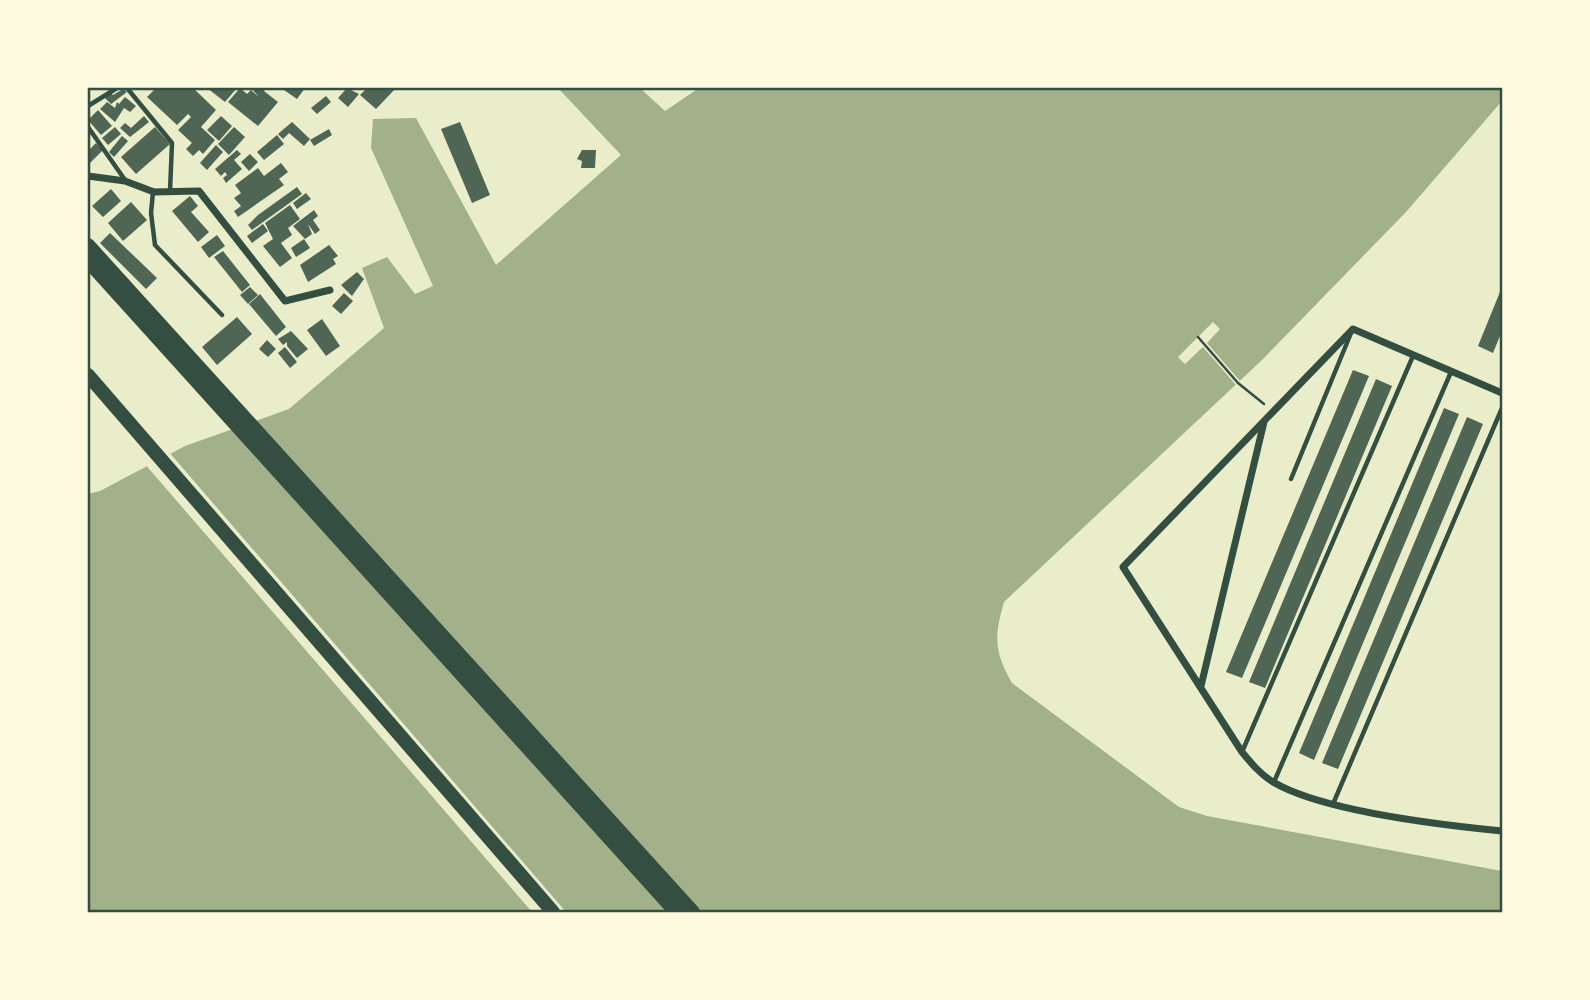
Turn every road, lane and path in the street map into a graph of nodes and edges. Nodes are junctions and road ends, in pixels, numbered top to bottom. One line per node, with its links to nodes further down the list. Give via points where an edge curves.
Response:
1 (117, 88): 3 (lane)
2 (127, 88): 7 (lane, via 172,143)
3 (88, 106)
4 (88, 127): 6 (lane)
5 (88, 176): 6 (street)
6 (125, 181): 8 (street)
7 (170, 191): 8 (street); 11 (street, via 199,191 285,301)
8 (154, 192): 12 (lane, via 150,213 155,245)
9 (88, 244): 30 (main road)
10 (88, 261): 29 (main road)
11 (330, 290)
12 (222, 315)
13 (1353, 329): 15 (street); 20 (street); 22 (lane)
14 (1198, 337): 20 (path, via 1238,383)
15 (1413, 356): 16 (street); 24 (lane)
16 (1451, 372): 18 (street); 25 (lane)
17 (88, 375): 28 (main road)
18 (1503, 393)
19 (1503, 408): 26 (lane)
20 (1273, 412): 21 (street)
21 (1265, 422): 23 (street); 23 (street, via 1123,567)
22 (1291, 479)
23 (1201, 686): 24 (street)
24 (1242, 752): 25 (street)
25 (1274, 783): 26 (street)
26 (1333, 804): 27 (street)
27 (1503, 831)
28 (553, 912)
29 (676, 912)
30 (693, 912)

